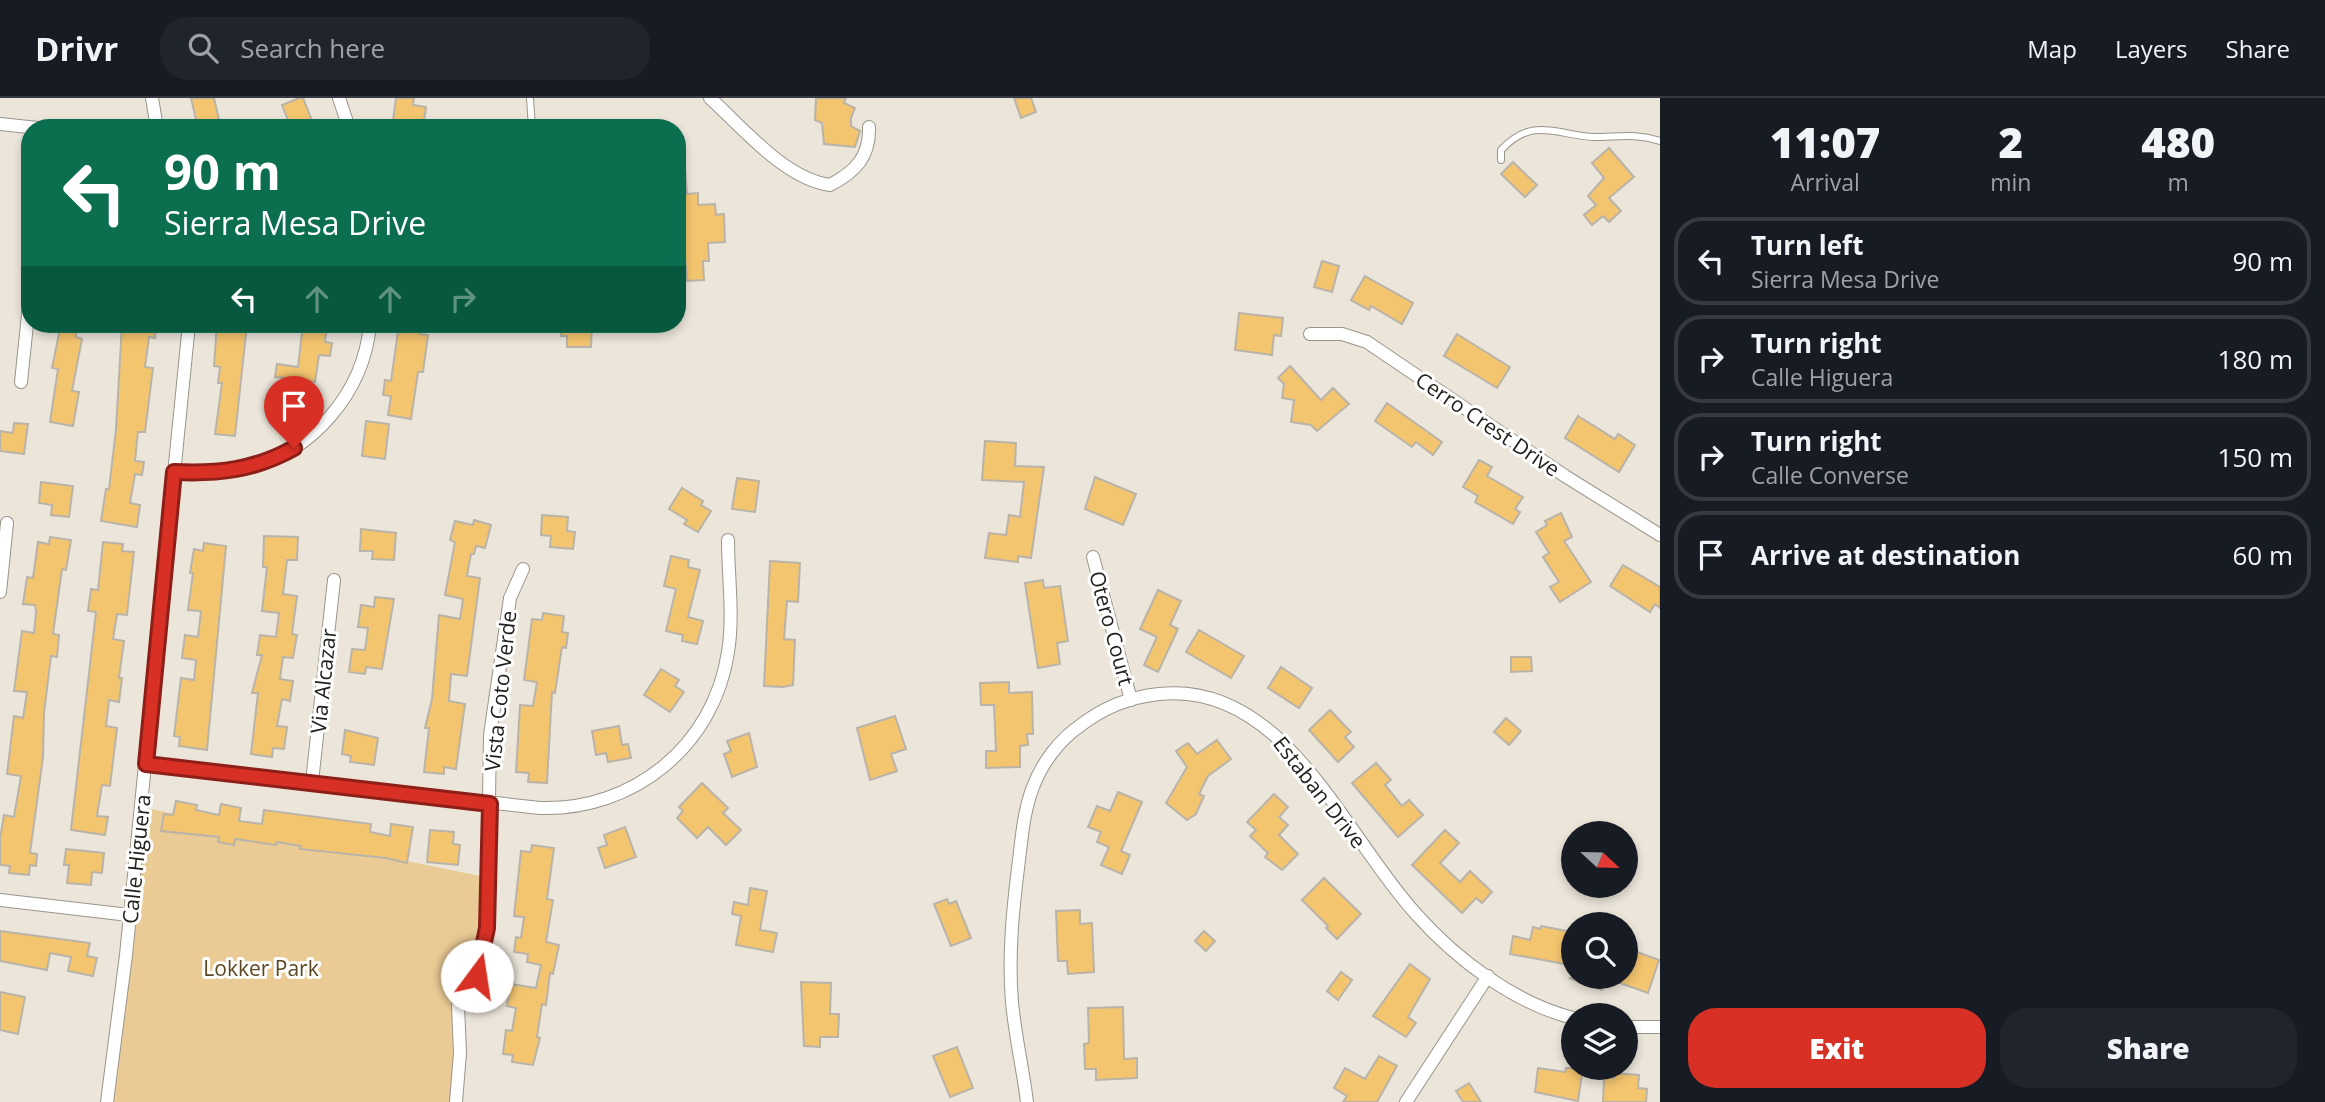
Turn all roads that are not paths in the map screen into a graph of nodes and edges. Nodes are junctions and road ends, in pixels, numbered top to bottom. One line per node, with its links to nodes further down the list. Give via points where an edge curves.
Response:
1 (152, 98): 5 (street)
2 (339, 98): 6 (street)
3 (530, 98): 7 (lane)
4 (710, 98): 10 (street, via 791,171 811,183 830,185 852,171 869,149)
5 (156, 119)
6 (346, 119)
7 (531, 119)
8 (0, 124): 9 (street)
9 (21, 126)
10 (869, 127)
11 (1660, 141): 12 (lane, via 1628,134 1594,136 1546,130 1508,141)
12 (1501, 160)
13 (27, 333): 17 (street)
14 (188, 333): 18 (street, Calle Higuera)
15 (369, 333): 18 (street, via 352,385 333,414 308,438 279,457 246,469 211,474)
16 (1310, 334): 20 (street, Cerro Crest Drive, via 1342,334 1367,342)
17 (22, 382)
18 (174, 472): 27 (street, Calle Higuera)
19 (7, 523): 25 (street)
20 (1660, 535)
21 (728, 540): 29 (street, via 728,656 713,701 684,746 646,781 596,804 562,809)
22 (1093, 557): 26 (street, Otero Court)
23 (523, 569): 29 (street, Vista Coto Verde, via 510,598 491,735)
24 (334, 580): 28 (street, Via Alcazar)
25 (0, 592)
26 (1131, 700): 32 (street, Estaban Drive, via 1167,693 1210,698 1273,733 1300,761 1415,914); 38 (street, Estaban Drive, via 1094,716 1067,736 1047,760 1028,801 1010,945 1012,1002)
27 (146, 764): 28 (street); 31 (street, Calle Higuera)
28 (312, 782): 29 (street)
29 (490, 804): 37 (street, Vista Coto Verde, via 487,928 477,976 458,1006)
30 (0, 900): 31 (street)
31 (129, 915): 36 (street, Calle Higuera)
32 (1488, 976): 33 (street, Estaban Drive, via 1532,1003); 39 (street)
33 (1561, 1014)
34 (1638, 1027): 35 (street)
35 (1660, 1027)
36 (107, 1102)
37 (456, 1102)
38 (1027, 1102)
39 (1406, 1102)

